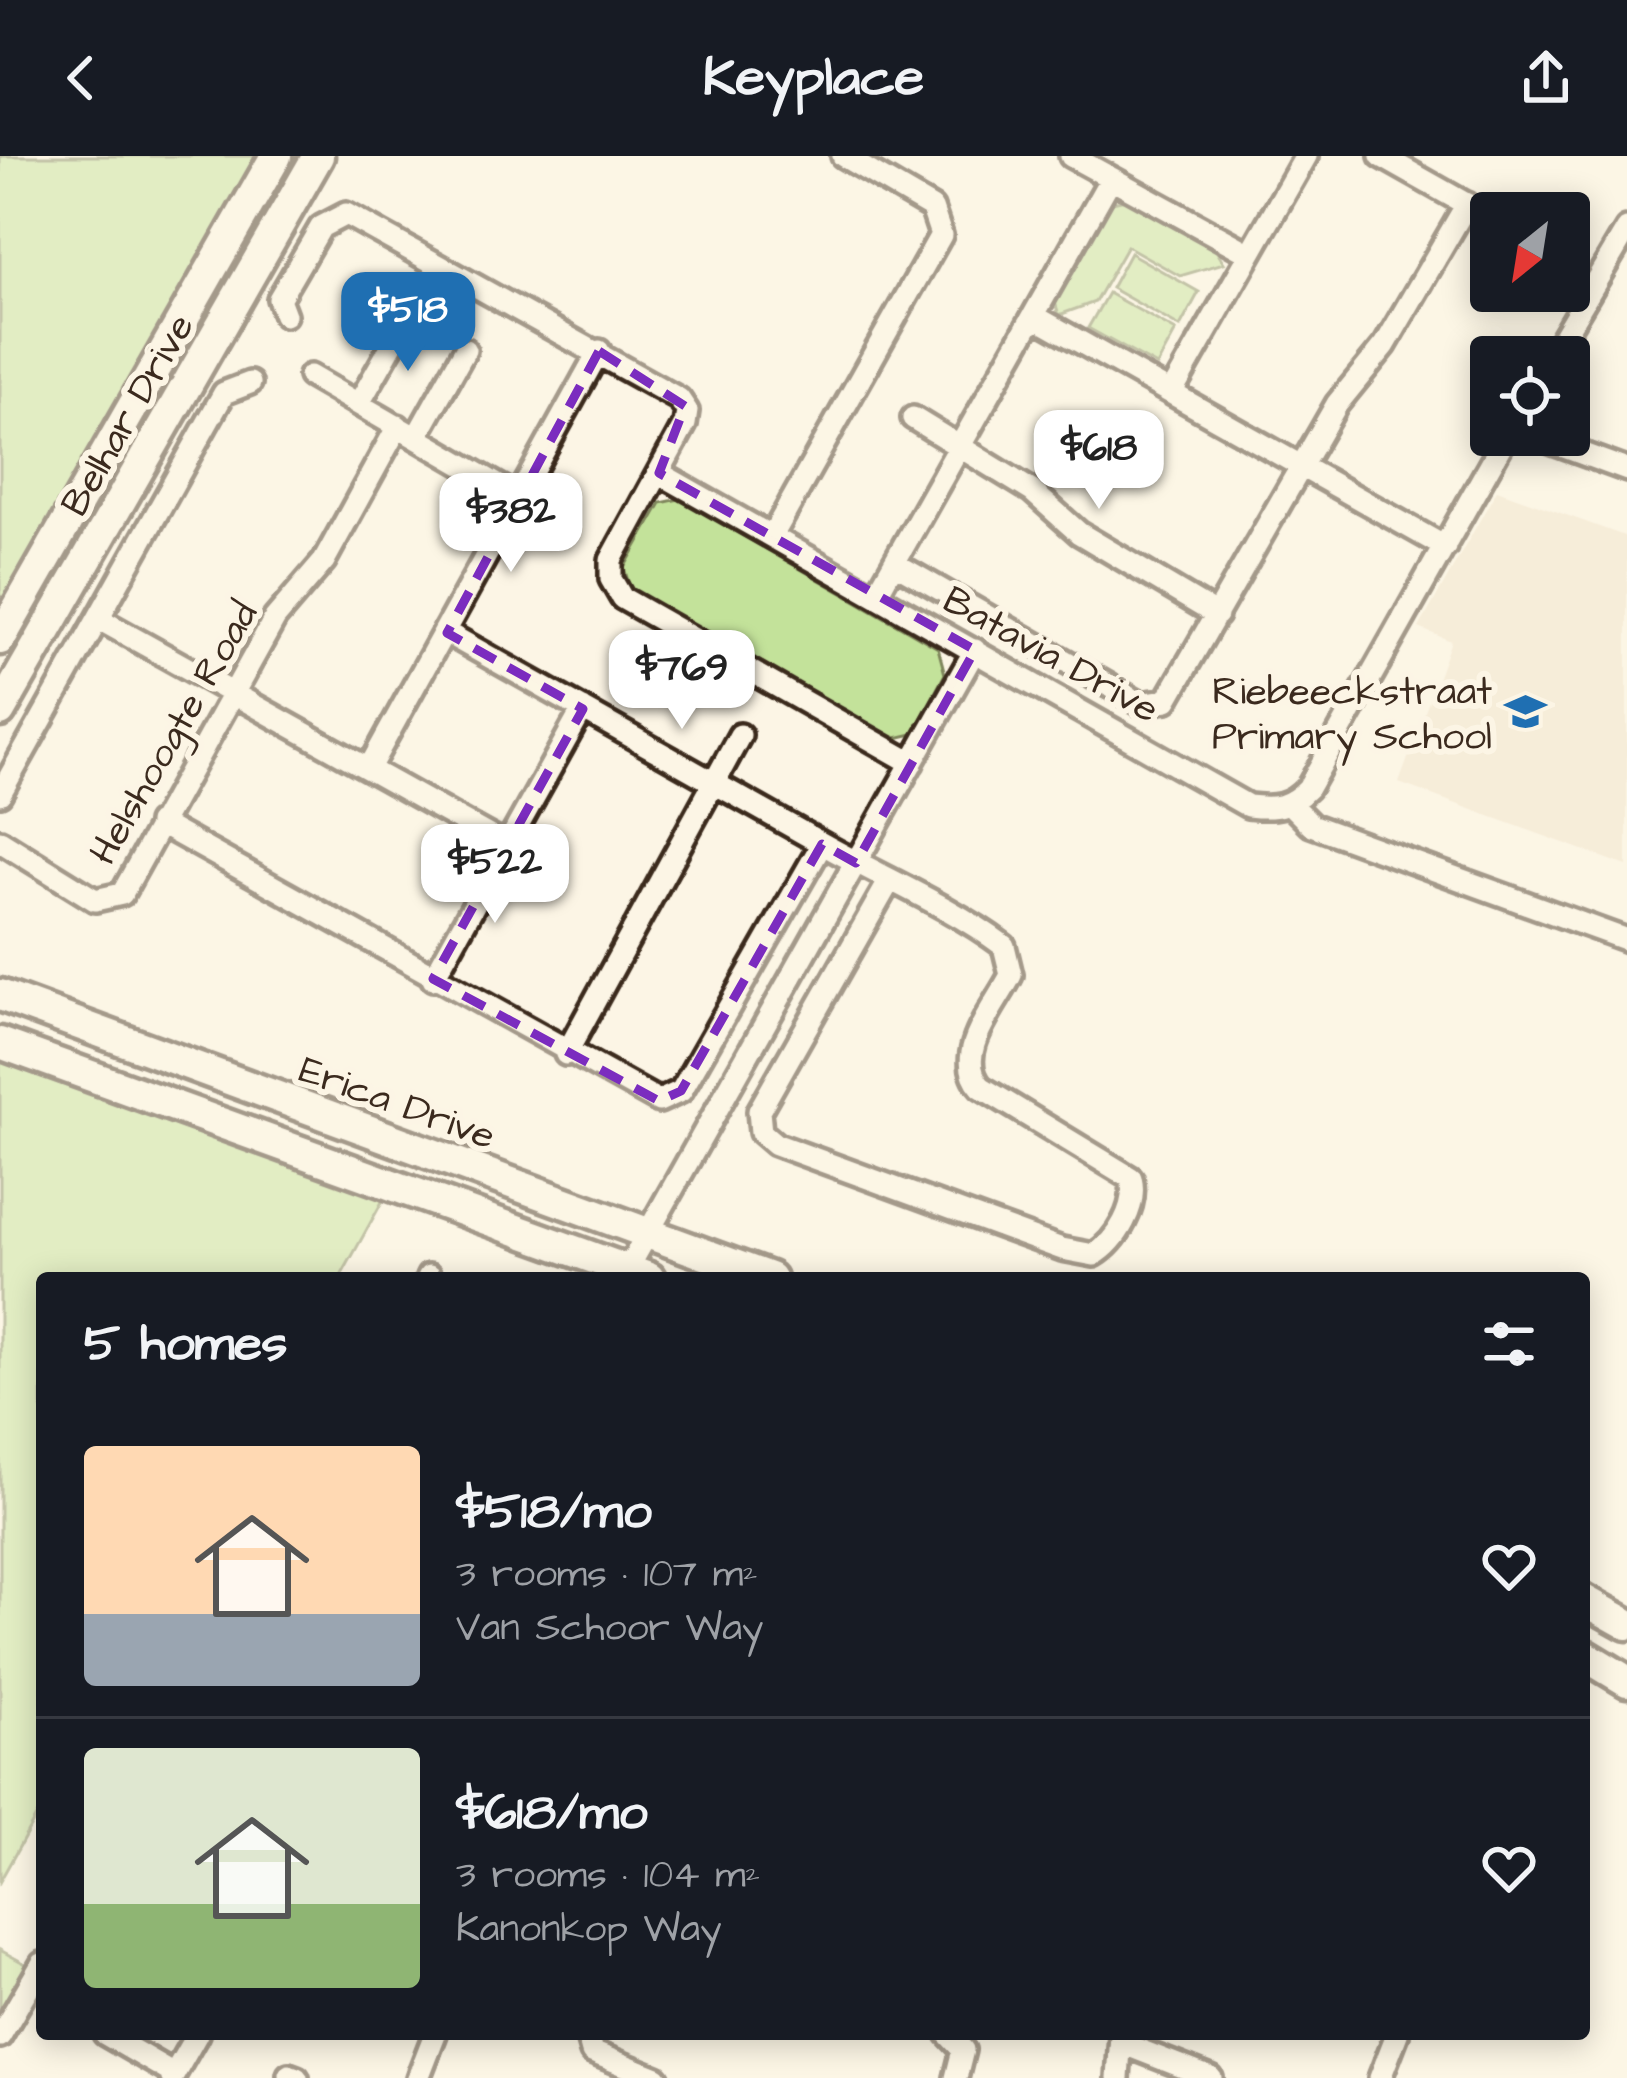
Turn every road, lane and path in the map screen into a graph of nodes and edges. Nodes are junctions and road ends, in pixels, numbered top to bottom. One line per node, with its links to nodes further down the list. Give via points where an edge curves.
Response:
1 (276, 156): 38 (main road, Belhar Drive)
2 (317, 156): 42 (main road, Belhar Drive)
3 (842, 156): 31 (street, via 932,208 941,235)
4 (1071, 156): 7 (street)
5 (1306, 156): 11 (street)
6 (1382, 156): 8 (street)
7 (1111, 178): 11 (street); 13 (street)
8 (1467, 204): 9 (street); 27 (street)
9 (1470, 206)
10 (1627, 229): 15 (street)
11 (1250, 254): 20 (street)
12 (286, 315): 17 (street, via 279,298 321,227 346,214)
13 (1034, 316): 20 (street); 24 (street)
14 (408, 317): 21 (street)
15 (1563, 336)
16 (465, 350): 23 (street, Helshoogte Road)
17 (598, 351): 29 (street, via 685,406 685,424); 30 (street)
18 (310, 376): 21 (street)
19 (250, 382): 36 (street, Belhar Drive, via 224,393)
20 (1171, 393): 27 (street)
21 (358, 403): 23 (street)
22 (913, 418): 24 (street)
23 (408, 431): 30 (street); 40 (street, Helshoogte Road, via 324,561 275,618)
24 (959, 446): 33 (street); 35 (street, via 1032,491 1079,533)
25 (1496, 456): 32 (street)
26 (1589, 456): 28 (street)
27 (1303, 467): 32 (street); 35 (street)
28 (1627, 470)
29 (659, 472): 31 (street, Batavia Drive); 44 (street, via 611,560 610,579 622,598)
30 (520, 498): 37 (street)
31 (772, 536): 34 (street, Batavia Drive)
32 (1445, 547): 48 (street)
33 (894, 563): 34 (street); 35 (street, Batavia Drive, via 1141,704 1156,705 1178,687)
34 (876, 595): 39 (street, Batavia Drive)
35 (1217, 616)
36 (99, 619): 40 (street); 47 (street, Belhar Drive)
37 (447, 633): 41 (street); 45 (street)
38 (0, 640)
39 (975, 650): 44 (street); 48 (street, Batavia Drive, via 1248,806)
40 (234, 693): 45 (street); 49 (street, Helshoogte Road)
41 (583, 709): 46 (street); 52 (street)
42 (0, 711)
43 (740, 735): 46 (street)
44 (912, 764): 53 (street)
45 (369, 768): 52 (street)
46 (715, 784): 51 (street); 59 (street)
47 (0, 794)
48 (1291, 805): 55 (street, via 1311,825)
49 (159, 823): 50 (street, Helshoogte Road, via 122,894 110,901 94,901); 56 (street)
50 (0, 842)
51 (822, 844): 53 (street); 59 (street, via 676,1096 657,1101)
52 (507, 846): 56 (street)
53 (856, 863): 54 (street); 60 (street)
54 (890, 880): 54 (street, via 759,1111 760,1132 1062,1250 1094,1255 1132,1204 1131,1178 975,1082 971,1050 1011,975 1011,957 999,942)
55 (1627, 940)
56 (433, 979): 59 (street)
57 (0, 995): 60 (main road, Erica Drive)
58 (0, 1043): 61 (main road, Erica Drive)
59 (566, 1054)
60 (646, 1234): 62 (street); 63 (main road, Erica Drive)
61 (625, 1272)
62 (634, 1272)
63 (753, 1272)
64 (1590, 1603): 65 (main road)
65 (1627, 1624)
66 (1590, 1659): 67 (main road)
67 (1627, 1681)
68 (35, 1994): 69 (street)
69 (0, 2036)
70 (115, 2040): 78 (street)
71 (194, 2040): 78 (street)
72 (433, 2040): 79 (street)
73 (589, 2040): 80 (street, via 592,2052)
74 (954, 2040): 81 (street, via 963,2050)
75 (1122, 2040): 82 (street)
76 (1124, 2040): 83 (street)
77 (1395, 2040): 84 (street)
78 (173, 2076)
79 (418, 2078)
80 (657, 2078)
81 (956, 2078)
82 (1118, 2078)
83 (1211, 2078)
84 (1380, 2078)

